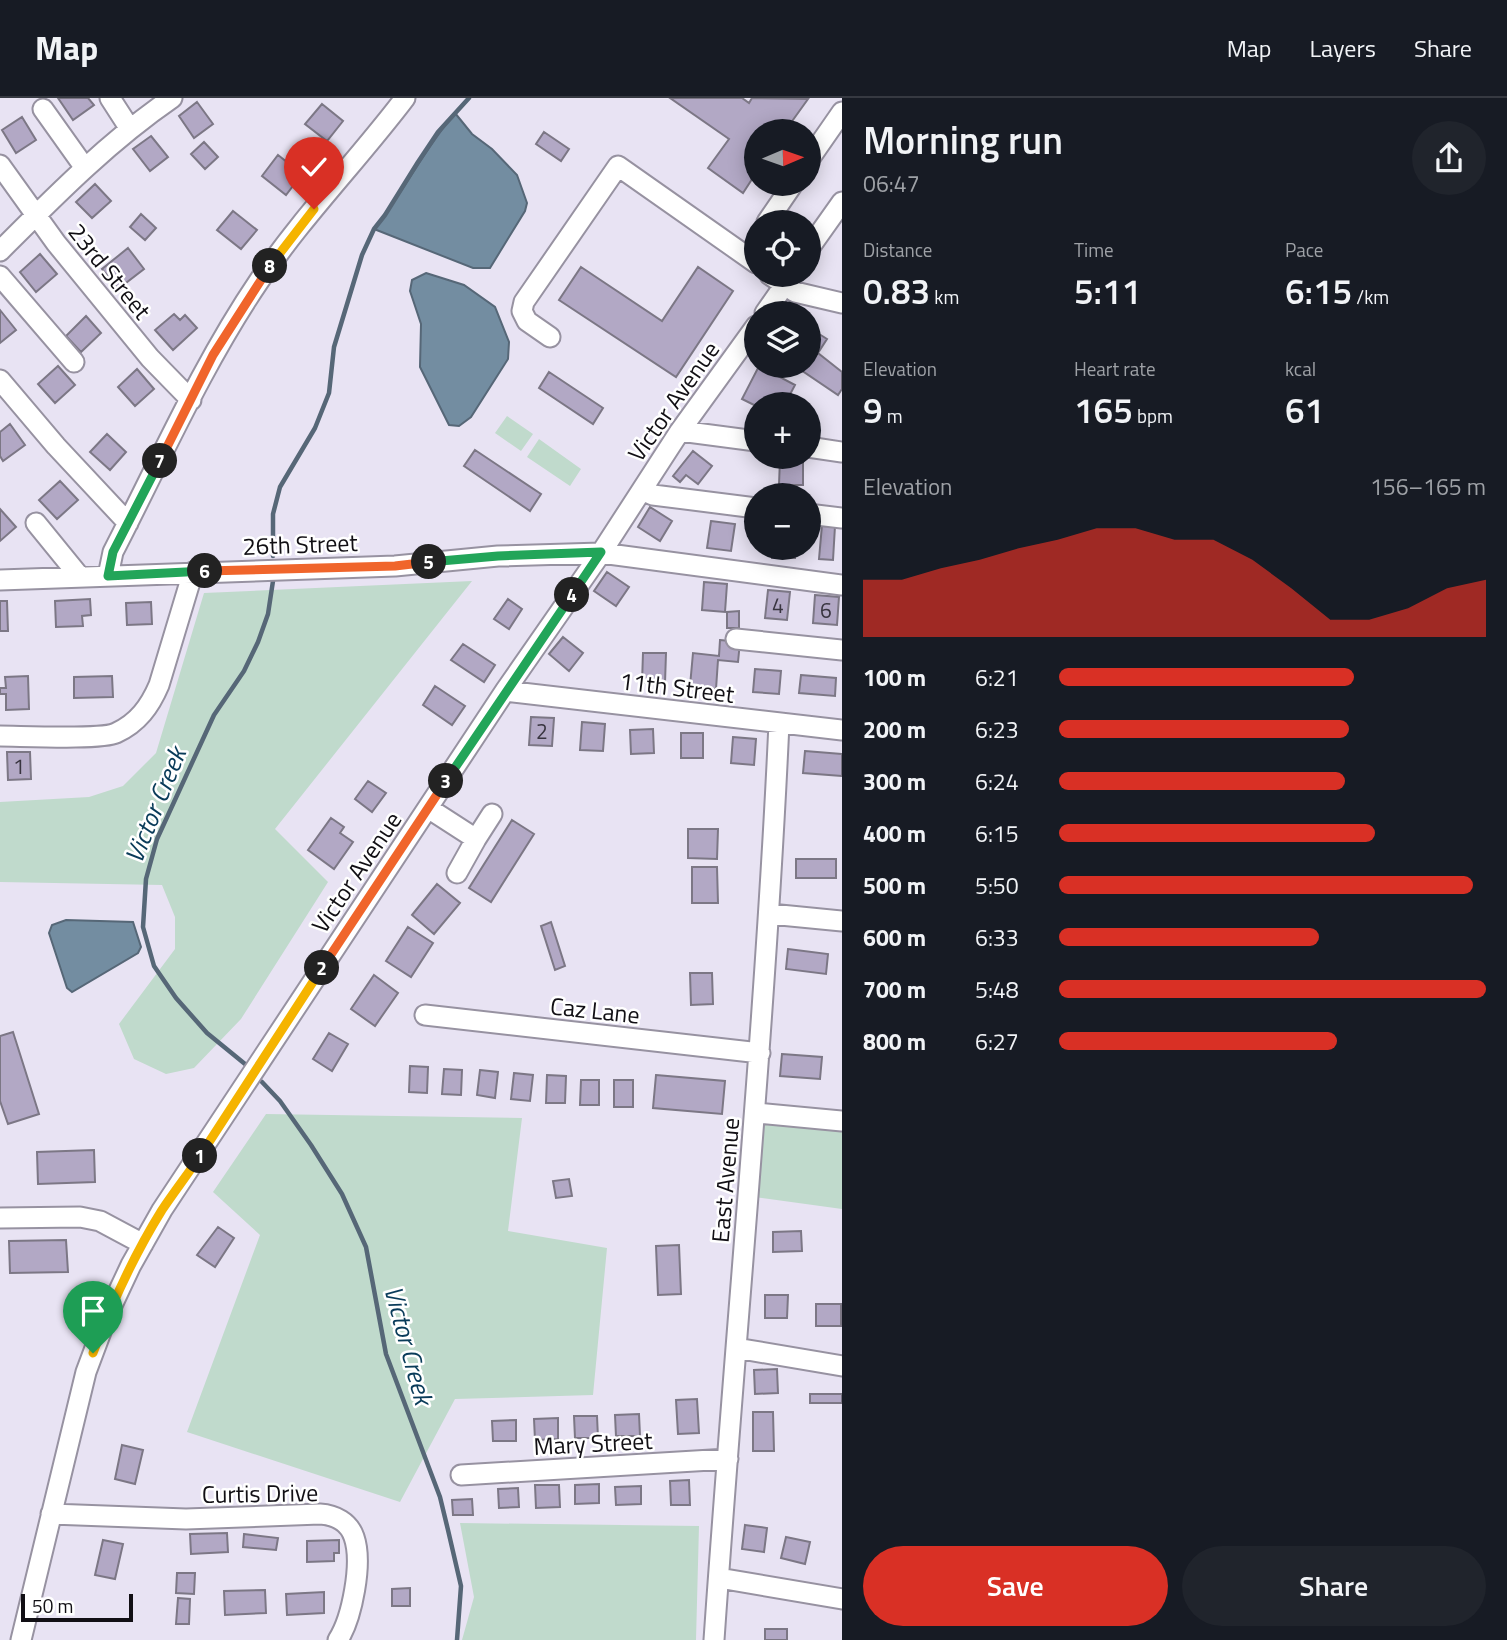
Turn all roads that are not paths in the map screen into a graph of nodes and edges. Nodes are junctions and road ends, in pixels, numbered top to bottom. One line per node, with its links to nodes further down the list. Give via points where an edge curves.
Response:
1 (110, 98): 6 (street)
2 (172, 98): 6 (street)
3 (405, 98): 22 (street, via 260,279)
4 (43, 108): 9 (street)
5 (842, 112): 7 (street)
6 (130, 129): 9 (street)
7 (821, 142)
8 (0, 166): 11 (street, 23rd Street)
9 (85, 168): 11 (street)
10 (842, 202): 12 (street)
11 (35, 216): 14 (street); 22 (street, 23rd Street, via 150,358)
12 (821, 232)
13 (744, 247): 18 (street, via 618,166 524,302 527,321)
14 (0, 251)
15 (0, 276): 20 (street)
16 (790, 287): 17 (street)
17 (842, 303)
18 (550, 337)
19 (744, 343): 23 (street, Victor Avenue)
20 (74, 362)
21 (0, 380): 32 (street)
22 (191, 400): 32 (street)
23 (680, 431): 24 (street); 27 (street, Victor Avenue)
24 (744, 439)
25 (821, 449): 26 (street)
26 (842, 452)
27 (642, 490): 28 (street); 33 (street, Victor Avenue)
28 (744, 506)
29 (821, 516): 30 (street)
30 (842, 518)
31 (36, 523): 36 (street)
32 (128, 523): 35 (street, via 113,552)
33 (601, 552): 34 (street, 26th Street, via 395,566); 38 (street, 26th Street); 41 (street, Victor Avenue)
34 (193, 572): 35 (street, 26th Street); 44 (street, via 159,685 143,714 131,725 110,735)
35 (108, 576): 36 (street, 26th Street)
36 (80, 577): 37 (street, 26th Street)
37 (0, 580)
38 (842, 585)
39 (736, 639): 40 (street)
40 (842, 650)
41 (506, 691): 42 (street, 11th Street); 45 (street, Victor Avenue)
42 (779, 723): 43 (street, 11th Street); 49 (street, East Avenue)
43 (842, 730)
44 (0, 736)
45 (428, 808): 47 (street); 56 (street, Victor Avenue)
46 (492, 814): 47 (street)
47 (476, 839): 48 (street)
48 (457, 873)
49 (770, 914): 50 (street); 52 (street, East Avenue)
50 (842, 921)
51 (425, 1015): 52 (street, Caz Lane)
52 (760, 1053): 53 (street, East Avenue)
53 (756, 1114): 54 (street); 57 (street, East Avenue)
54 (842, 1121)
55 (0, 1218): 56 (street, via 80,1217 100,1221)
56 (143, 1244): 61 (street, Victor Avenue, via 107,1316 86,1372)
57 (736, 1348): 58 (street); 59 (street, East Avenue)
58 (842, 1366)
59 (727, 1459): 60 (street, Mary Street); 62 (street, East Avenue)
60 (461, 1475)
61 (51, 1514): 64 (street, Victor Avenue); 65 (street, Curtis Drive, via 186,1519 320,1514 337,1518 354,1538 356,1557 351,1609)
62 (719, 1578): 63 (street); 66 (street, East Avenue)
63 (842, 1599)
64 (21, 1640)
65 (338, 1640)
66 (714, 1640)

